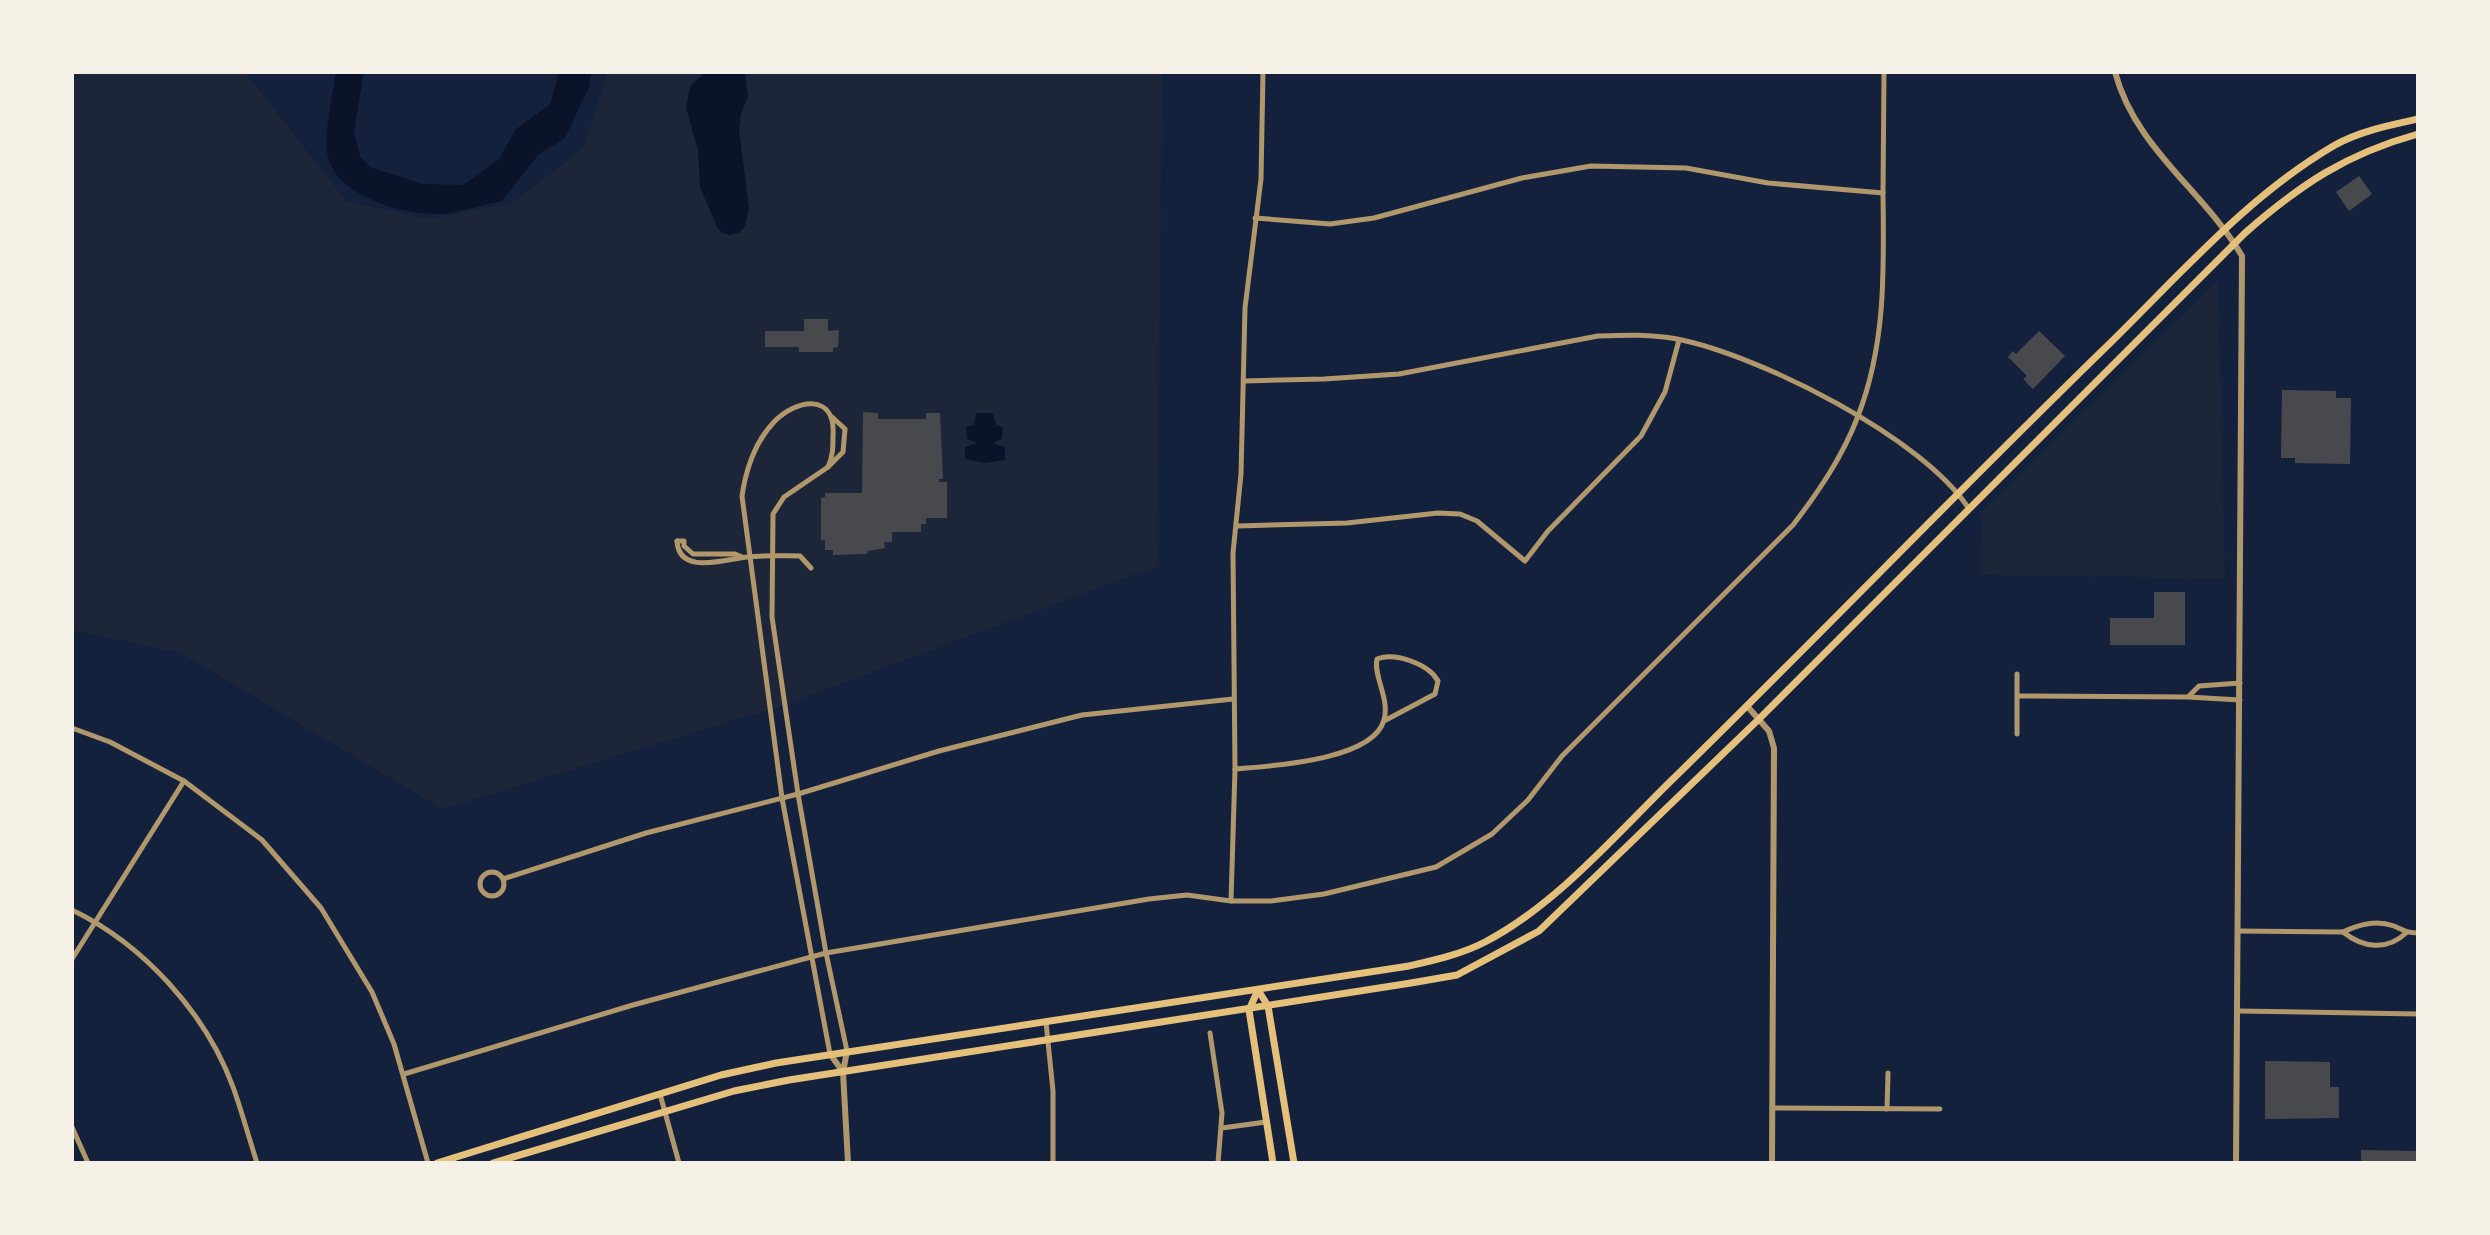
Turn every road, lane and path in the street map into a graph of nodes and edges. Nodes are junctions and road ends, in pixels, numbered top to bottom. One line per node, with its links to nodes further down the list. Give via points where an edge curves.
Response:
1 (1263, 72): 9 (street)
2 (1884, 72): 8 (street)
3 (2115, 72): 10 (street, via 2155,150)
4 (2418, 119): 6 (main road)
5 (2418, 134): 7 (main road)
6 (2338, 143): 7 (main road); 10 (main road)
7 (2354, 157): 11 (main road, via 2303,185)
8 (1883, 193): 9 (street, via 1768,183 1686,168 1591,166 1522,178 1374,218 1330,224); 18 (street, via 1879,338)
9 (1255, 218): 13 (street)
10 (2226, 230): 11 (street); 14 (main road)
11 (2235, 244): 15 (main road); 30 (street, via 2242,256)
12 (1679, 340): 13 (street, via 1598,336 1399,374); 18 (street, via 1776,373); 23 (street, via 1665,392 1641,436 1525,561 1477,521 1460,514)
13 (1244, 381): 23 (street)
14 (2068, 384): 15 (main road); 16 (main road)
15 (2082, 397): 19 (main road)
16 (2036, 415): 19 (main road); 21 (main road)
17 (830, 416): 20 (street, via 833,457); 20 (street, via 842,424 846,436 843,452); 25 (street, via 815,404 792,407 755,449 742,496)
18 (1858, 416): 21 (street, via 1911,449); 47 (street, via 1819,492 1793,525 1562,756 1528,800 1492,834 1436,867 1391,880 1297,897)
19 (2050, 429): 22 (main road)
20 (828, 467): 24 (street, via 784,497 773,514)
21 (1959, 493): 22 (street); 27 (main road)
22 (1969, 509): 28 (main road)
23 (1237, 526): 33 (street)
24 (773, 556): 25 (street); 26 (street, via 800,556); 42 (street, via 772,617)
25 (746, 557): 25 (street, via 693,554 684,541 677,541 679,553 694,561); 43 (street)
26 (811, 568)
27 (1847, 606): 28 (main road); 35 (main road)
28 (1859, 618): 36 (main road)
29 (2017, 674): 31 (street)
30 (2240, 683): 32 (street, via 2199,686); 34 (street)
31 (2017, 696): 32 (street); 39 (street)
32 (2188, 697): 34 (street)
33 (1233, 699): 40 (street); 42 (street, via 1082,715)
34 (2240, 700): 50 (street)
35 (1747, 706): 36 (street); 44 (main road)
36 (1759, 719): 45 (main road); 73 (street, via 1774,748)
37 (1384, 721): 37 (street, via 1435,694 1438,681 1431,670 1385,656 1377,659); 40 (street, via 1357,747 1289,764)
38 (72, 728): 41 (street)
39 (2017, 734)
40 (1235, 769): 47 (street)
41 (184, 781): 49 (street); 71 (street, via 262,840 321,908 372,992)
42 (798, 794): 43 (street); 54 (street)
43 (782, 798): 46 (street, via 613,842); 55 (street)
44 (1636, 814): 45 (main road); 57 (main road, via 1529,916 1484,943)
45 (1648, 828): 58 (main road, via 1539,931 1457,975)
46 (503, 879): 46 (street, via 497,872 485,874 483,892 496,897)
47 (1231, 901): 54 (street, via 1187,895 1149,899)
48 (72, 910): 49 (street)
49 (96, 921): 56 (street); 81 (street, via 143,957 197,1016 233,1085)
50 (2239, 931): 51 (street); 62 (street)
51 (2343, 932): 52 (street, via 2379,923); 52 (street, via 2359,943 2382,946)
52 (2406, 933): 53 (street)
53 (2418, 933)
54 (826, 953): 55 (street); 67 (street)
55 (811, 957): 68 (street); 71 (street)
56 (72, 959)
57 (1409, 966): 58 (main road); 59 (main road)
58 (1411, 983): 60 (main road)
59 (1258, 990): 60 (main road); 61 (main road); 64 (main road)
60 (1268, 1006): 61 (main road); 90 (main road)
61 (1249, 1010): 66 (main road); 77 (main road)
62 (2238, 1011): 63 (street); 92 (street)
63 (2418, 1014)
64 (1046, 1022): 66 (street); 67 (main road)
65 (1210, 1033): 79 (street)
66 (1049, 1039): 69 (main road); 87 (street)
67 (847, 1051): 68 (main road); 69 (street)
68 (830, 1054): 69 (street); 72 (main road)
69 (843, 1072): 76 (main road, via 734,1091); 86 (street)
70 (1888, 1073): 74 (street)
71 (404, 1074): 82 (street)
72 (660, 1093): 76 (street); 83 (main road)
73 (1772, 1108): 74 (street); 91 (street)
74 (1887, 1109): 75 (street)
75 (1940, 1109)
76 (666, 1113): 84 (main road); 85 (street)
77 (1266, 1122): 79 (street); 89 (main road)
78 (72, 1127): 80 (street)
79 (1222, 1128): 88 (street)
80 (88, 1163)
81 (257, 1163)
82 (428, 1163)
83 (437, 1163)
84 (493, 1163)
85 (679, 1163)
86 (848, 1163)
87 (1053, 1163)
88 (1218, 1163)
89 (1273, 1163)
90 (1294, 1163)
91 (1772, 1163)
92 (2236, 1163)

